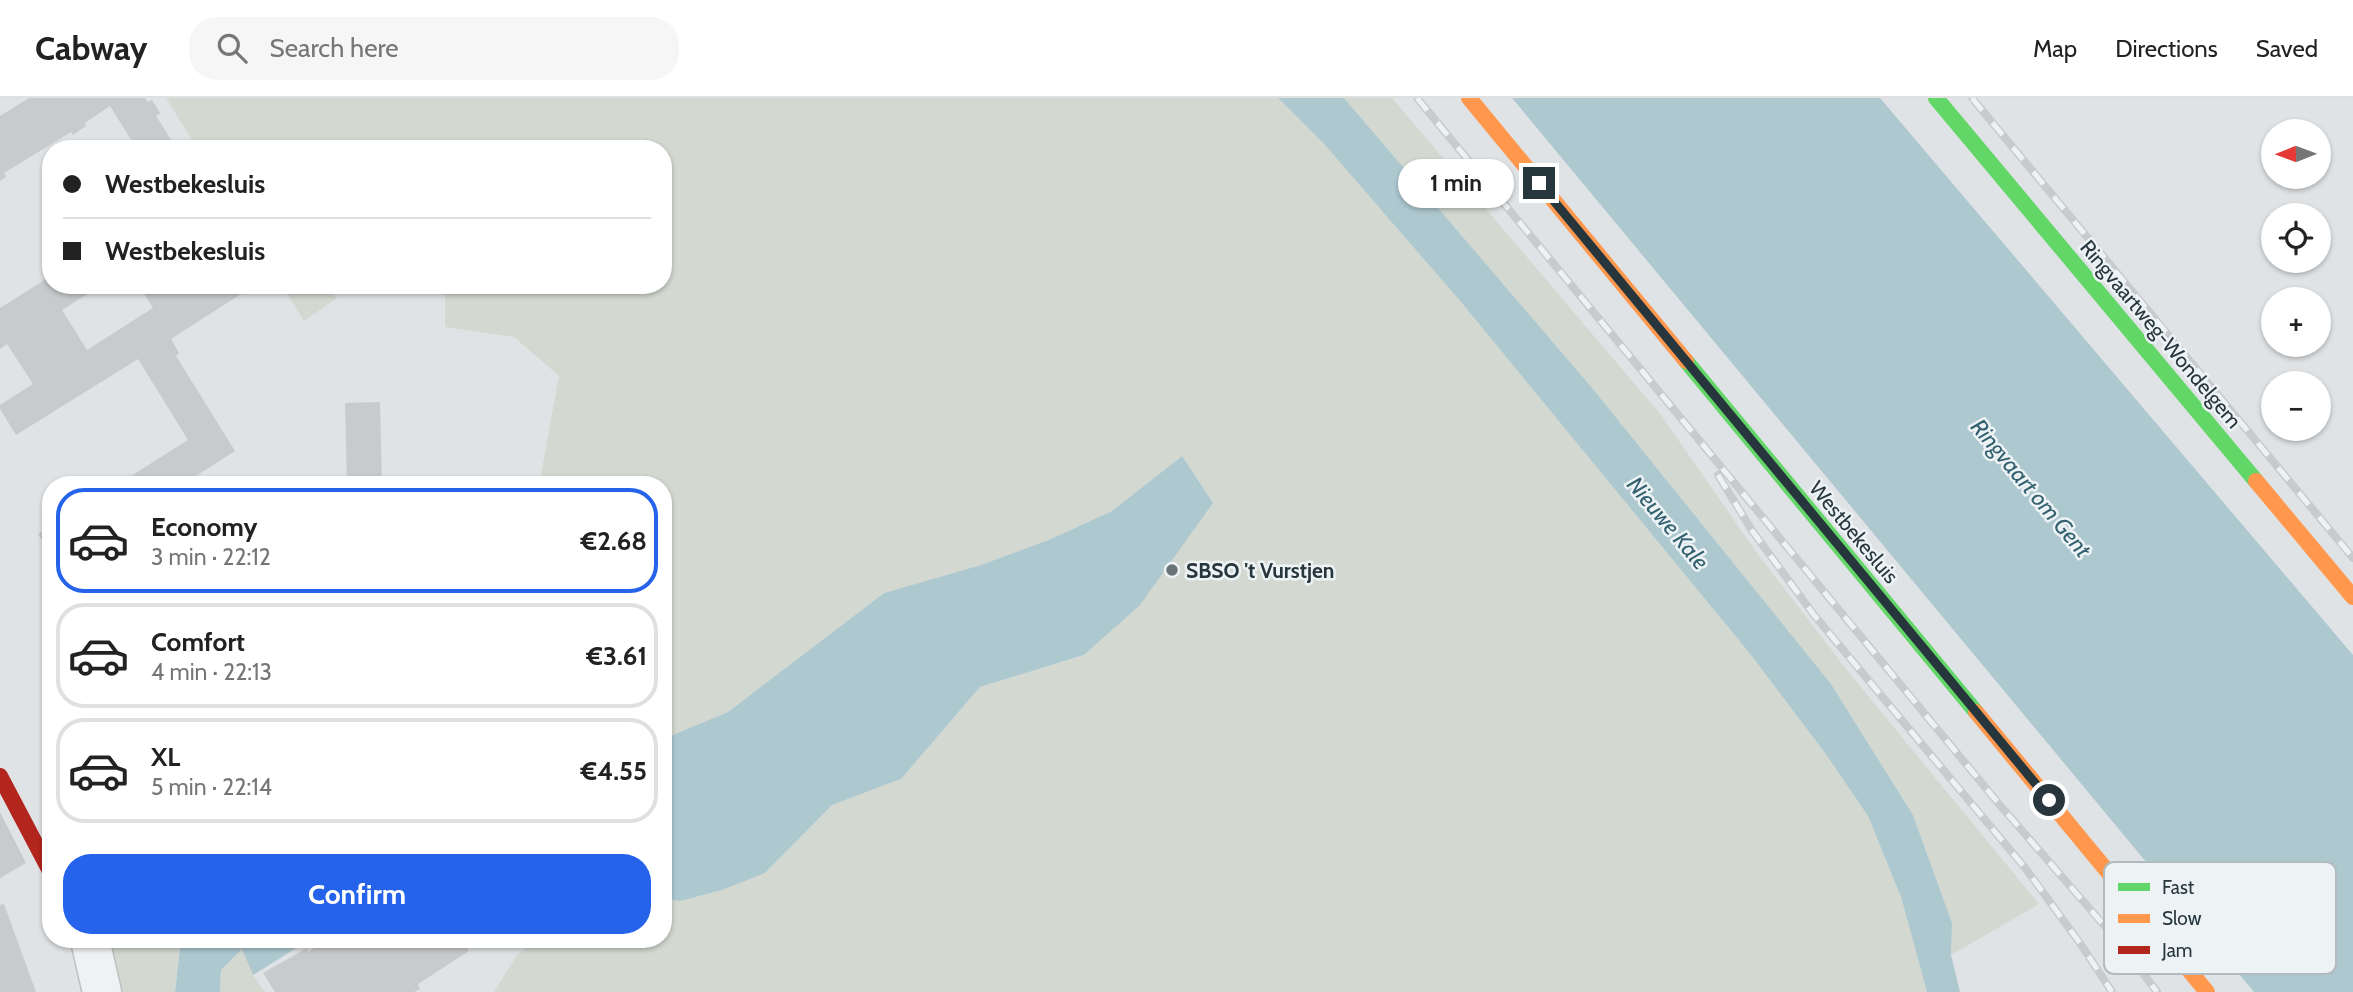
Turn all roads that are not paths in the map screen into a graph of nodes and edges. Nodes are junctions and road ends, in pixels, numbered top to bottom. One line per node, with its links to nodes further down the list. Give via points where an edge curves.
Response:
1 (1469, 98): 6 (street, Westbekesluis)
2 (1936, 98): 3 (street, Ringvaartweg-Wondelgem)
3 (2353, 597)
4 (0, 776): 5 (street)
5 (42, 856)
6 (2104, 867)
7 (92, 948): 9 (street)
8 (2192, 974): 10 (street, Westbekesluis)
9 (102, 992)
10 (2207, 992)

